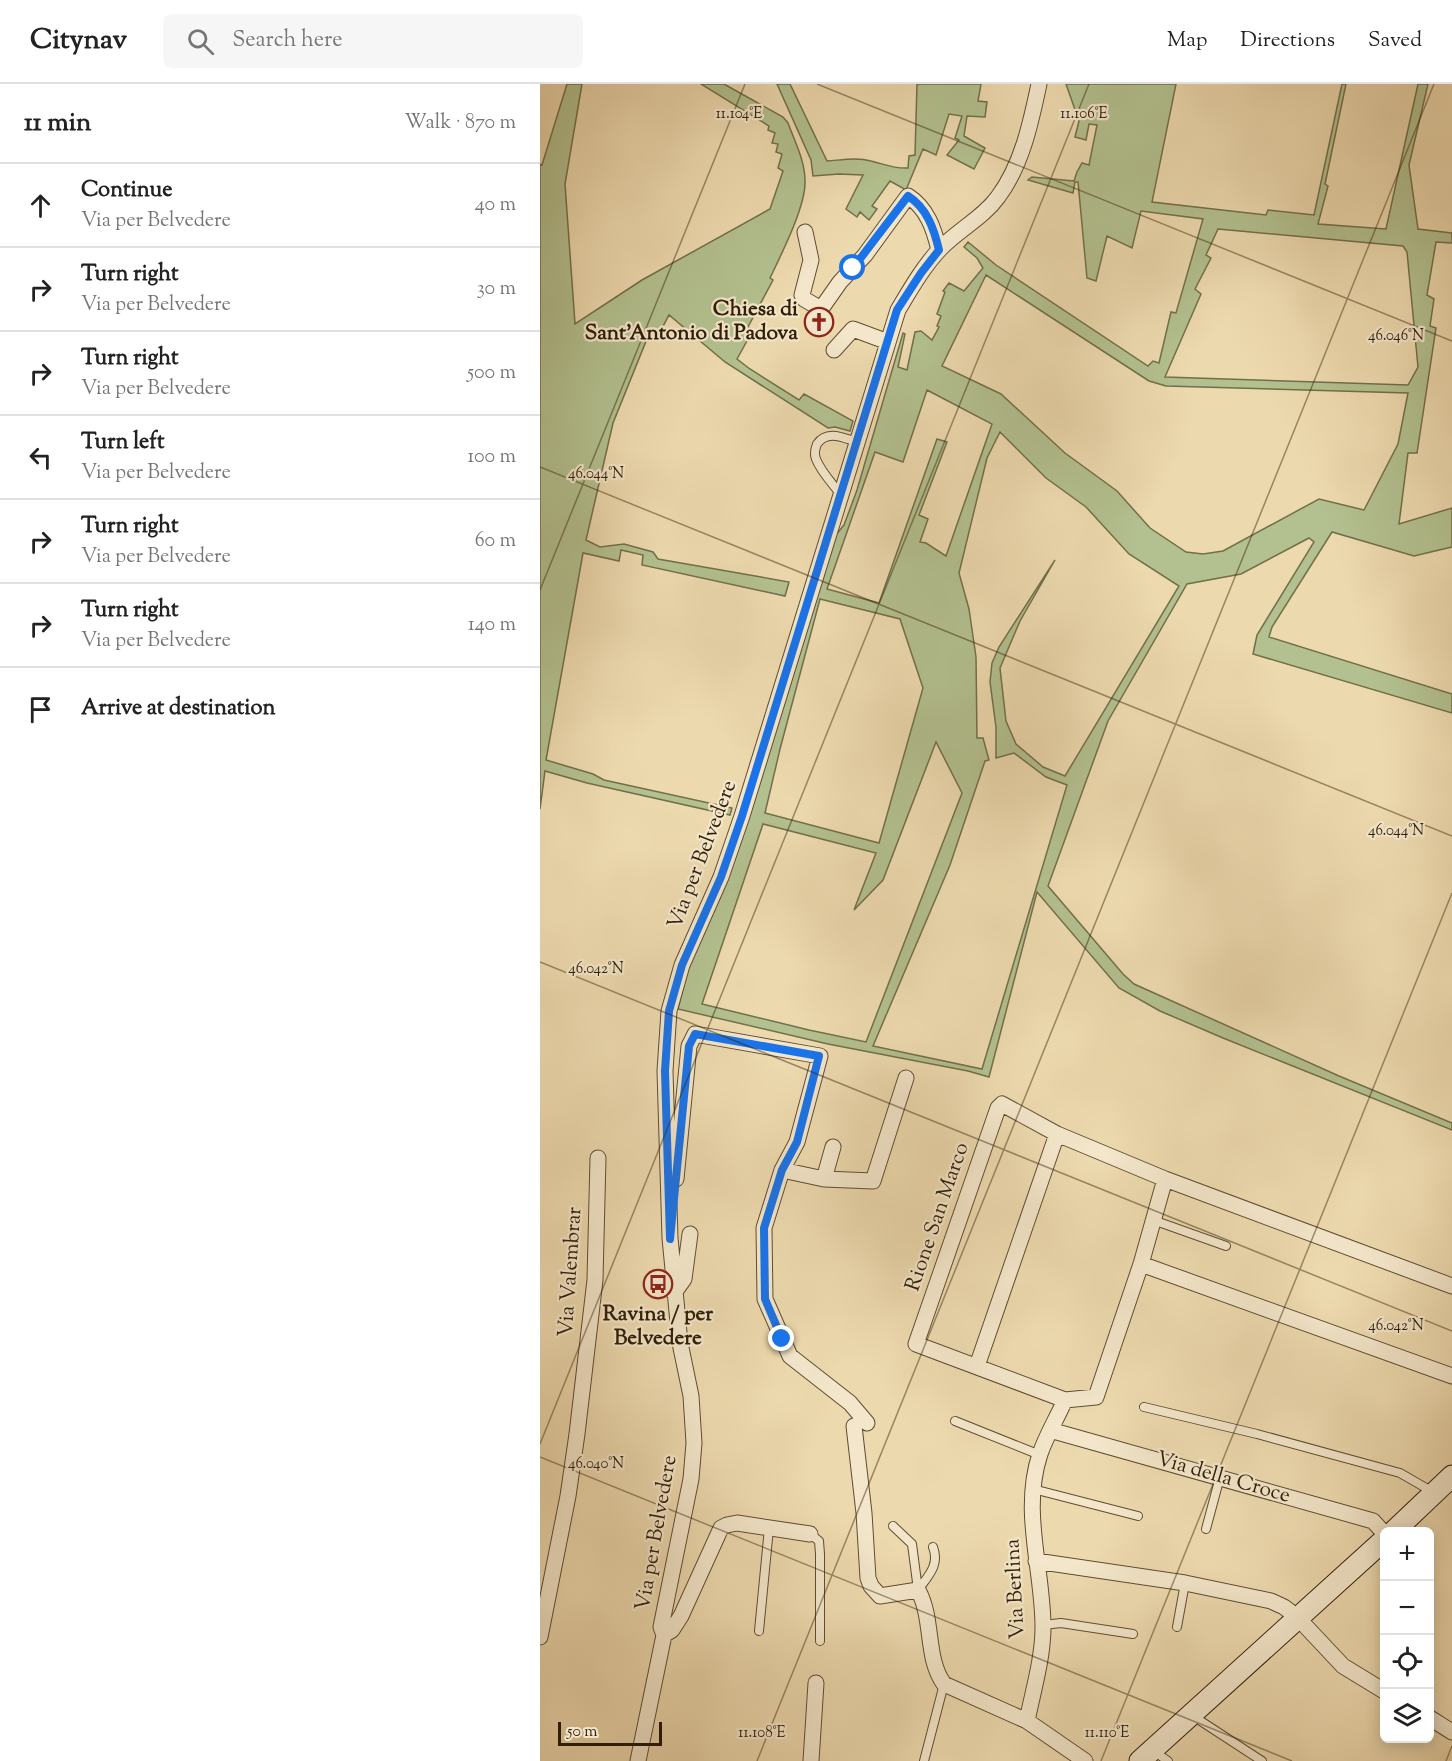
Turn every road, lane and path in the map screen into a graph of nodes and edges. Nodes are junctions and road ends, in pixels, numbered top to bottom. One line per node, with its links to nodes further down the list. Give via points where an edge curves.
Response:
1 (1039, 84): 3 (street, Via per Belvedere, via 1027,134 1005,187 986,211)
2 (805, 232): 3 (street, via 811,262 802,295 821,309 908,196 927,216)
3 (939, 250): 4 (street, Via per Belvedere, via 897,310)
4 (888, 342): 5 (street, via 853,329); 6 (street, Via per Belvedere)
5 (834, 350)
6 (857, 442): 7 (street, Via per Belvedere); 7 (lane, via 828,436 816,448 816,459)
7 (841, 495): 17 (street, Via per Belvedere, via 732,848 671,999 665,1071)
8 (906, 1078): 13 (street, via 873,1181)
9 (1057, 1134): 14 (street, Rione San Marco); 22 (street); 22 (street, Rione San Marco, via 1002,1104 998,1108 916,1344)
10 (833, 1147): 13 (street)
11 (598, 1158): 51 (street, Via Valembrar, via 595,1280 577,1434)
12 (782, 1170): 13 (street); 17 (street, Via per Belvedere, via 797,1142 819,1056 695,1034 689,1046); 44 (street, Via per Belvedere, via 764,1228 765,1299 790,1356 850,1403 861,1424 871,1586 880,1596)
13 (824, 1179)
14 (1165, 1179): 15 (street, Rione San Marco); 20 (street, Rione San Marco)
15 (1153, 1220): 18 (lane); 19 (street, Rione San Marco)
16 (690, 1234): 21 (street, via 684,1279)
17 (670, 1239): 21 (street, Via per Belvedere)
18 (1226, 1246)
19 (1141, 1264): 23 (street); 24 (street, Rione San Marco, via 1096,1397)
20 (1452, 1286)
21 (674, 1293): 50 (street, Via per Belvedere, via 691,1396 694,1443 691,1479 661,1627)
22 (977, 1366): 24 (street, Rione San Marco)
23 (1452, 1376)
24 (1065, 1400): 28 (street)
25 (1144, 1407): 32 (lane, via 1400,1473)
26 (955, 1421): 28 (lane)
27 (1057, 1432): 30 (street, Via della Croce)
28 (1040, 1455): 31 (street, Via Berlina)
29 (1452, 1476): 32 (street)
30 (1220, 1477): 37 (lane); 38 (street, Via della Croce, via 1373,1521)
31 (1033, 1488): 33 (lane); 42 (street, Via Berlina)
32 (1434, 1492): 35 (street)
33 (1138, 1516)
34 (893, 1526): 44 (lane, via 912,1544)
35 (1399, 1527)
36 (770, 1528): 39 (street); 48 (lane); 50 (street, via 737,1523 721,1528 681,1616)
37 (1206, 1529)
38 (1380, 1529)
39 (810, 1534): 52 (lane, via 819,1541)
40 (1380, 1544): 45 (street)
41 (933, 1548): 44 (lane, via 934,1568)
42 (1036, 1561): 43 (street); 46 (street, Via Berlina)
43 (1185, 1583): 45 (street, via 1271,1601); 47 (lane)
44 (918, 1590): 54 (street, via 926,1604 937,1674)
45 (1297, 1617): 55 (street, via 1343,1666); 56 (street)
46 (1043, 1625): 49 (lane, via 1061,1623); 57 (street, Via Berlina)
47 (1177, 1627)
48 (759, 1631)
49 (1133, 1634)
50 (664, 1635): 61 (street, Via per Belvedere)
51 (540, 1637)
52 (820, 1641)
53 (816, 1683): 62 (street)
54 (945, 1684): 57 (street); 63 (lane)
55 (1381, 1689)
56 (1191, 1715): 60 (street); 65 (lane)
57 (1027, 1721): 64 (street)
58 (1434, 1721): 59 (street)
59 (1452, 1732)
60 (1154, 1758)
61 (638, 1761)
62 (811, 1761)
63 (924, 1761)
64 (1084, 1761)
65 (1262, 1761)

